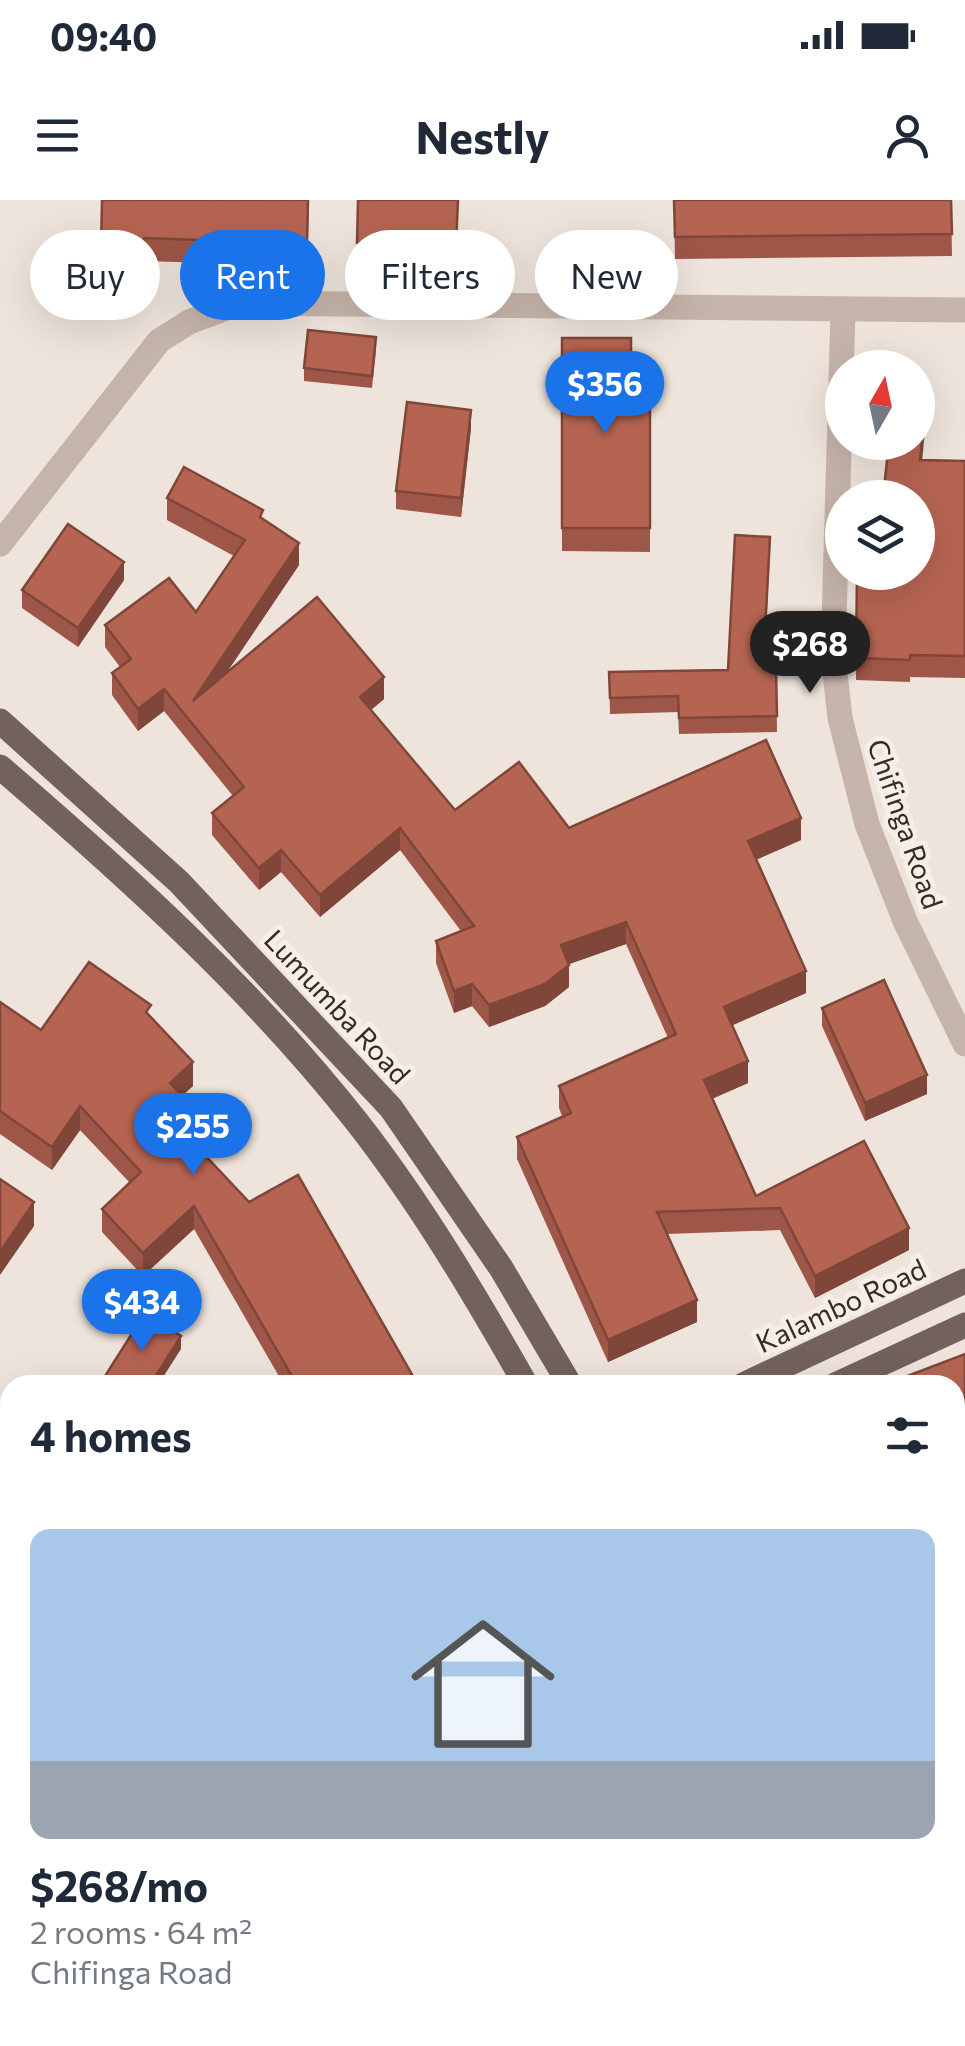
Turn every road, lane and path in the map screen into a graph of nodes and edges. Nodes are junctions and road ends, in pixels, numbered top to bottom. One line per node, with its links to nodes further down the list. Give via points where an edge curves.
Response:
1 (965, 310): 2 (street)
2 (843, 312): 3 (street, via 240,303 159,341); 6 (street, Chifinga Road, via 833,654 840,718 867,824)
3 (0, 544)
4 (0, 721): 10 (main road, Lumumba Road, via 178,882 391,1108 501,1268)
5 (0, 767): 9 (main road, via 170,917 271,1022 345,1109 466,1280)
6 (965, 1044)
7 (965, 1281): 11 (main road, Kalambo Road)
8 (965, 1325): 12 (main road)
9 (520, 1375)
10 (564, 1375)
11 (764, 1375)
12 (857, 1375)

